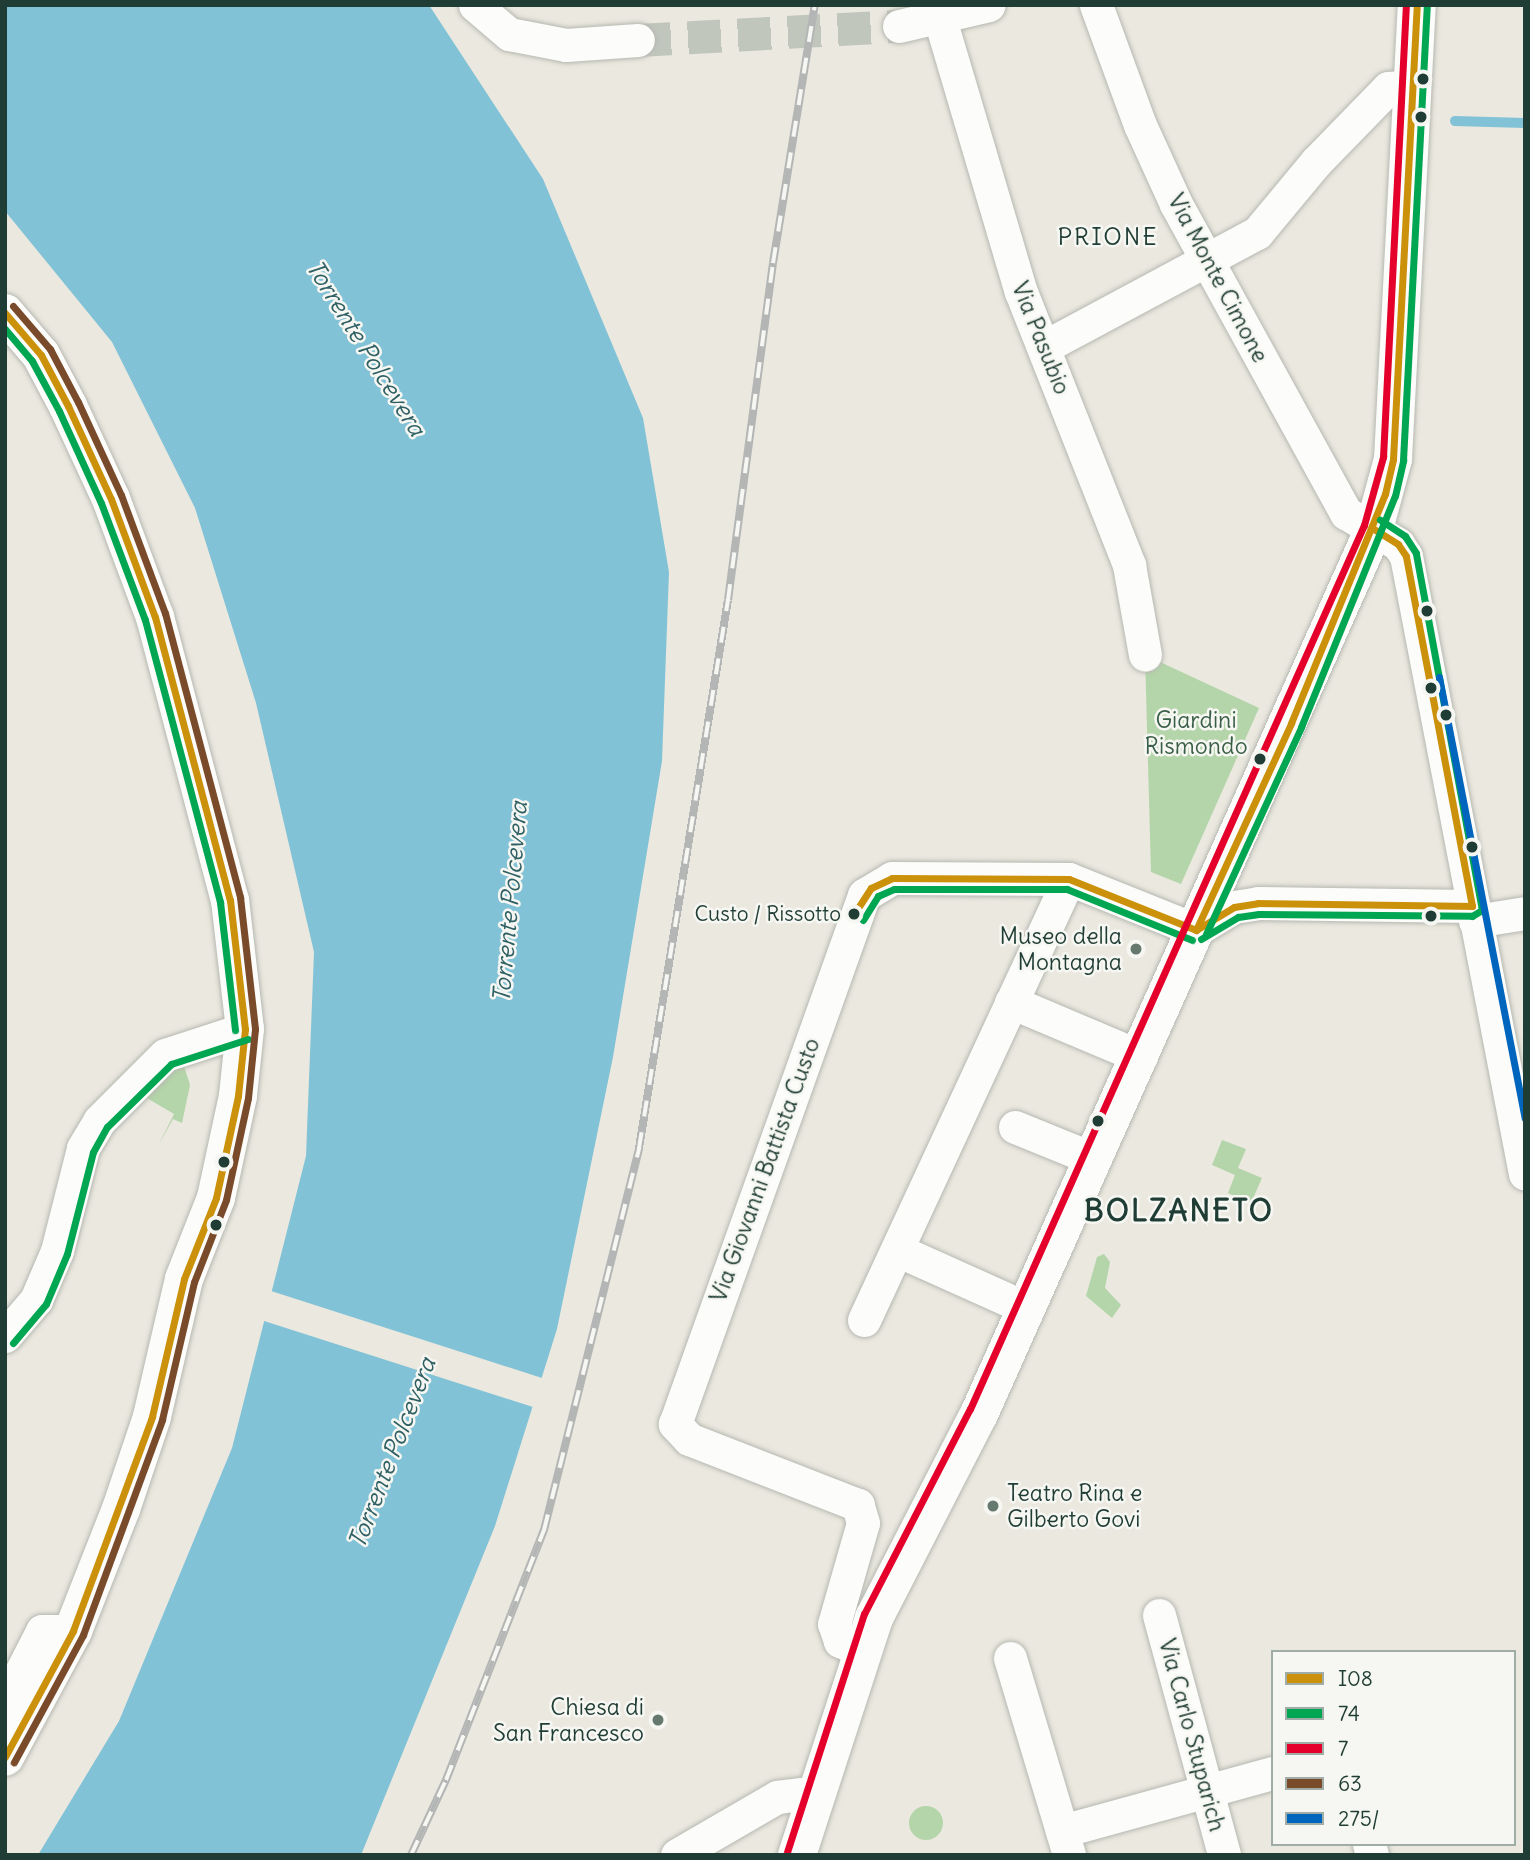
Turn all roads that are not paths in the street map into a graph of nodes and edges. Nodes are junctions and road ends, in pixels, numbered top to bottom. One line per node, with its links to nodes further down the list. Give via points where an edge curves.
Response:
1 (475, 5): 7 (street, via 509,34 566,45)
2 (989, 5): 5 (street)
3 (1096, 5): 9 (street, Via Monte Cimone, via 1140,125)
4 (1417, 5): 8 (main road)
5 (940, 19): 6 (street); 11 (street, Via Pasubio, via 1021,292)
6 (899, 26)
7 (638, 40)
8 (1414, 86): 9 (street, via 1388,88 1316,162 1257,233); 12 (main road, via 1393,459)
9 (1205, 261): 11 (street); 12 (street, Via Monte Cimone, via 1346,513)
10 (5, 313): 19 (main road, via 41,355 68,406 111,499 155,617 230,900)
11 (1044, 347): 13 (street, Via Pasubio, via 1129,565)
12 (1374, 529): 16 (street, Via Monte Cimone, via 1398,544 1406,556); 17 (main road)
13 (1145, 655)
14 (1069, 879): 17 (street, Via Giovanni Battista Custo); 18 (street); 30 (street, Via Giovanni Battista Custo, via 892,877 864,895 675,1424 688,1439 858,1505 863,1523 834,1624 840,1641)
15 (1525, 913): 16 (street)
16 (1473, 914): 17 (street, via 1297,902 1234,907); 23 (street, Via Monte Cimone)
17 (1196, 930): 20 (main road)
18 (1010, 1002): 20 (street); 24 (street)
19 (245, 1029): 27 (street, via 165,1055 99,1121 83,1148 57,1251 36,1300); 29 (main road, via 238,1096 216,1198 184,1279 152,1416)
20 (1141, 1057): 22 (main road)
21 (1015, 1127): 22 (street)
22 (1094, 1159): 25 (main road)
23 (1525, 1174)
24 (897, 1250): 25 (street); 26 (street)
25 (1026, 1308): 30 (main road)
26 (864, 1320)
27 (5, 1336)
28 (1159, 1615): 35 (street, Via Carlo Stuparich)
29 (73, 1631): 32 (street, via 42,1631); 33 (main road)
30 (862, 1650): 36 (main road)
31 (1010, 1658): 37 (street)
32 (5, 1703)
33 (5, 1757)
34 (1271, 1774): 35 (street)
35 (1207, 1791): 37 (street); 40 (street, Via Carlo Stuparich)
36 (816, 1792): 38 (street, via 777,1797); 39 (main road)
37 (1065, 1843)
38 (677, 1855)
39 (797, 1855)
40 (1224, 1855)

